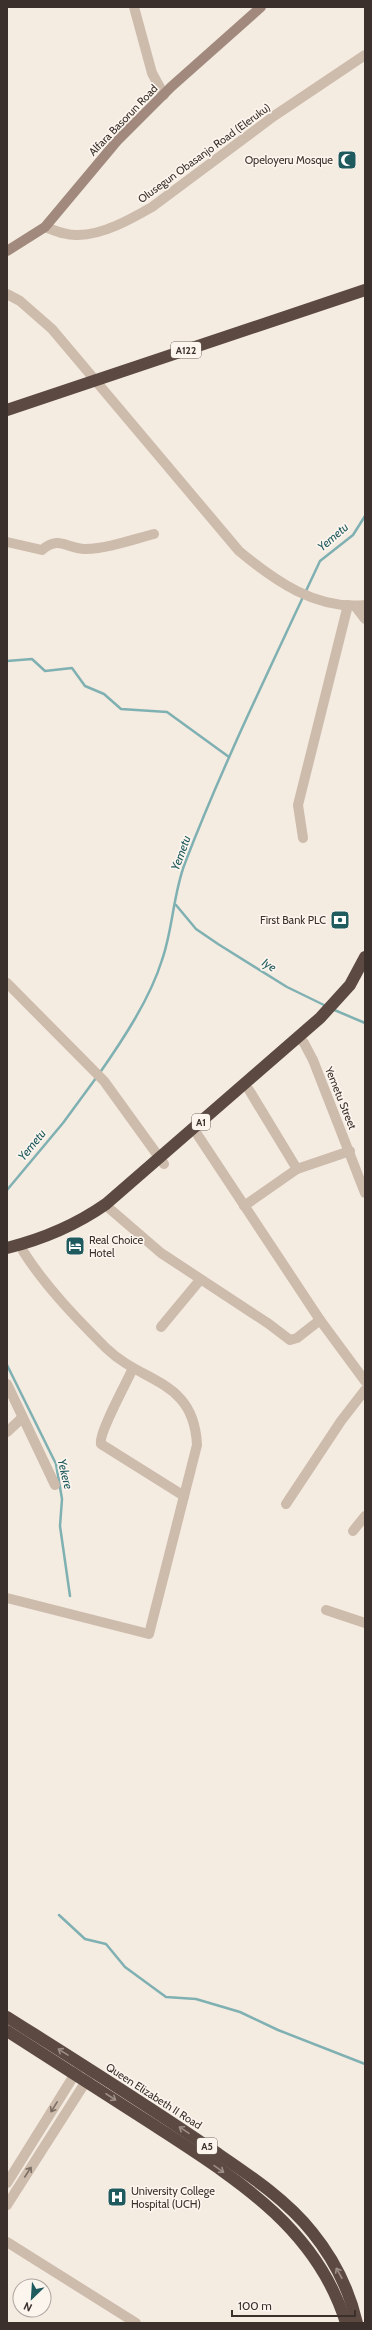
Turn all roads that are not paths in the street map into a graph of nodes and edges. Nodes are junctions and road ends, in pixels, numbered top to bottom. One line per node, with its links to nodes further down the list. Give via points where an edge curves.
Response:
1 (134, 7): 4 (street, via 152,73)
2 (261, 7): 4 (street, Alfara Basorun Road)
3 (365, 55): 5 (street, Olusegun Obasanjo Road (Eleruku), via 274,116 152,207 132,218 79,235)
4 (164, 95): 5 (street, Alfara Basorun Road, via 117,141)
5 (45, 227): 6 (street, Alfara Basorun Road)
6 (7, 251)
7 (365, 284): 10 (highway, A122)
8 (365, 290): 10 (highway, A122)
9 (7, 294): 10 (street, via 20,301 52,330)
10 (92, 378): 11 (highway, A122); 12 (highway, A122); 15 (street, via 239,551 271,578 311,598)
11 (7, 402)
12 (7, 410)
13 (154, 534): 14 (street, via 104,548 82,549 59,542 49,544 42,550)
14 (7, 542)
15 (356, 605): 16 (street); 17 (street, via 298,805)
16 (365, 619)
17 (303, 838)
18 (365, 958): 21 (highway, A1, via 358,973 340,998)
19 (365, 974): 21 (highway, A1, via 344,1005)
20 (7, 983): 25 (street, via 104,1081)
21 (301, 1040): 22 (highway, A1); 24 (street, Yemetu Street, via 313,1060); 25 (highway, A1)
22 (249, 1090): 23 (highway, A1); 26 (street)
23 (197, 1134): 25 (highway, A1); 28 (street)
24 (350, 1151): 26 (street); 27 (street, Yemetu Street)
25 (162, 1161): 29 (highway, A1); 30 (highway, A1, via 94,1213 50,1235)
26 (297, 1169): 28 (street)
27 (365, 1193)
28 (244, 1206): 34 (street)
29 (110, 1209): 31 (highway, A1, via 85,1226); 33 (street, via 161,1254)
30 (7, 1248)
31 (23, 1251): 32 (highway, A1); 36 (street, via 42,1278 107,1349)
32 (7, 1255)
33 (200, 1280): 34 (street, via 290,1340 297,1338); 35 (street)
34 (320, 1320): 37 (street)
35 (161, 1327)
36 (133, 1368): 43 (street, via 166,1385 193,1416 197,1445); 43 (street, via 99,1439 101,1444)
37 (365, 1381)
38 (7, 1384): 40 (street)
39 (365, 1390): 44 (street, via 341,1421)
40 (22, 1418): 41 (street); 42 (street)
41 (7, 1432)
42 (55, 1485)
43 (184, 1496): 47 (street, via 149,1634)
44 (286, 1504)
45 (365, 1516): 46 (street)
46 (353, 1531)
47 (7, 1598)
48 (326, 1610): 49 (street)
49 (365, 1623)
50 (7, 2017): 52 (highway, A5, one-way to 50)
51 (7, 2031): 52 (highway, A5)
52 (78, 2069): 53 (highway, A5); 54 (street, one-way to 54)
53 (90, 2076): 55 (street); 56 (highway, A5)
54 (32, 2143): 55 (street); 57 (street)
55 (43, 2149): 58 (street, one-way to 55)
56 (237, 2175): 61 (highway, A5, via 302,2240 330,2282); 62 (highway, A5, one-way to 56, via 353,2305 340,2273 311,2231 288,2208)
57 (7, 2183)
58 (7, 2205)
59 (7, 2242): 60 (street)
60 (136, 2323)
61 (346, 2323)
62 (357, 2323)

